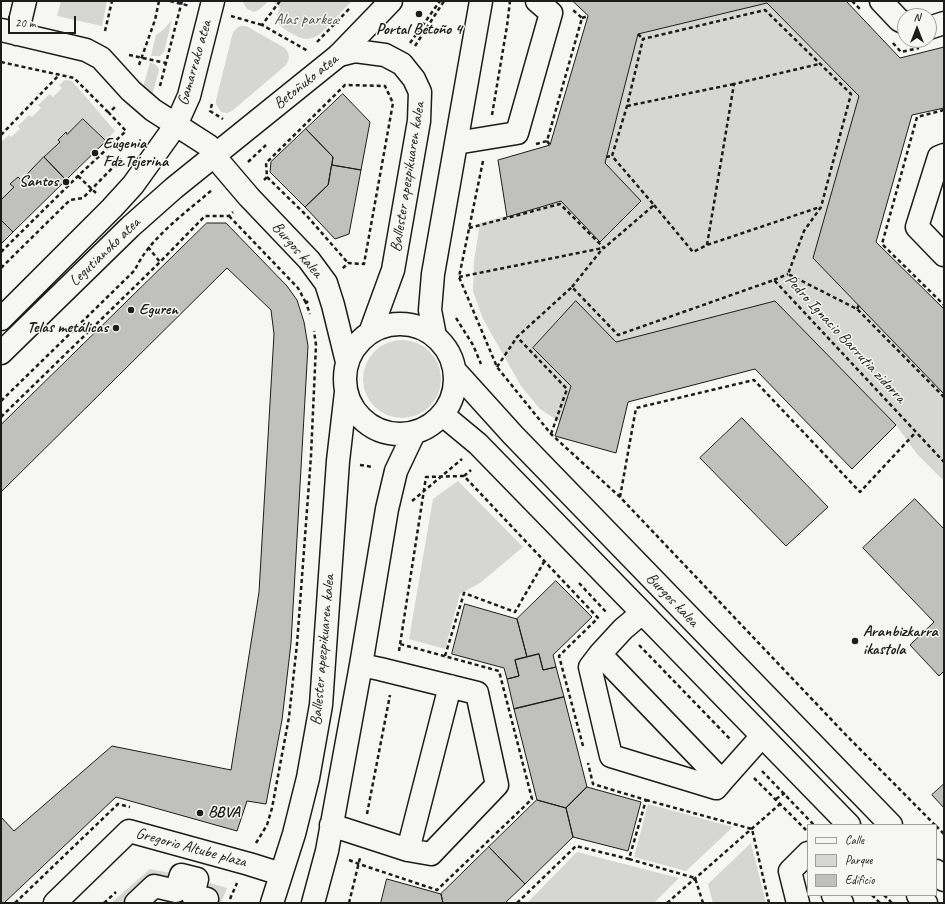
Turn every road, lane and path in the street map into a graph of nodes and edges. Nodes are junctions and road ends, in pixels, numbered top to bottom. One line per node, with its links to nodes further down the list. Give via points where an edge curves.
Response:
1 (25, 1): 16 (street)
2 (112, 1): 15 (path)
3 (159, 1): 25 (path)
4 (182, 1): 27 (path)
5 (213, 1): 29 (street, Gamarrako atea, via 189,96)
6 (280, 1): 19 (path, via 262,25 307,51)
7 (391, 1): 19 (street, Betoñuko atea)
8 (481, 1): 33 (street)
9 (510, 1): 31 (path)
10 (537, 1): 31 (street, via 551,13 517,133)
11 (881, 1): 14 (street)
12 (588, 16): 13 (path)
13 (582, 18)
14 (897, 18)
15 (105, 31)
16 (9, 32): 25 (street, Burgos kalea, via 86,50 101,58)
17 (638, 34): 18 (path)
18 (643, 39): 21 (path, via 765,10); 26 (path)
19 (332, 61): 24 (path); 36 (street, Betoñuko atea); 64 (street, Ballester apezpikuaren kalea, via 356,52 385,55 402,64 420,92 419,121 393,270)
20 (1, 62): 22 (path)
21 (820, 64): 23 (path); 43 (path, via 851,94)
22 (60, 75): 28 (path, via 74,78); 30 (path)
23 (734, 84): 26 (path); 46 (path)
24 (345, 85): 40 (path, via 266,163); 50 (path, via 384,86 393,103 364,264)
25 (131, 91): 27 (street, Burgos kalea); 28 (path)
26 (627, 106): 37 (path)
27 (153, 110): 29 (street, Burgos kalea)
28 (108, 113): 48 (path, via 126,131)
29 (176, 125): 36 (street, Burgos kalea, via 209,146); 62 (street, Legutianoko atea, via 133,185)
30 (1, 135)
31 (487, 138): 33 (street); 45 (path)
32 (546, 142): 34 (path)
33 (456, 143): 65 (street, via 433,274 430,310)
34 (550, 145)
35 (944, 155): 49 (street, via 939,157 918,226)
36 (214, 156): 41 (street, Burgos kalea); 67 (street, Legutianoko atea, via 130,226)
37 (612, 156): 38 (path); 42 (path)
38 (606, 157)
39 (123, 158): 51 (path, via 83,198 70,200)
40 (267, 177): 41 (path); 50 (path, via 307,216)
41 (249, 197): 44 (path); 55 (street, Burgos kalea, via 309,260)
42 (654, 205): 46 (path, via 694,252); 47 (path)
43 (821, 207): 46 (path); 52 (path, via 804,231)
44 (229, 216): 57 (path, via 298,288); 75 (path, via 205,216)
45 (469, 228): 47 (path, via 560,203); 53 (path)
46 (707, 245)
47 (604, 248): 53 (path); 56 (path)
48 (1, 252)
49 (944, 255)
50 (348, 263): 55 (path)
51 (1, 268)
52 (788, 274): 54 (path); 59 (path)
53 (459, 277): 70 (path)
54 (774, 280): 56 (path, Pedro Ignacio Barrutia zidorra, via 618,335); 76 (path, Pedro Ignacio Barrutia zidorra)
55 (326, 284): 57 (path); 68 (street, Burgos kalea)
56 (572, 286): 66 (path)
57 (306, 303): 61 (path)
58 (858, 306): 59 (path)
59 (857, 309): 73 (path)
60 (452, 314): 69 (path, via 473,345)
61 (311, 317)
62 (1, 318)
63 (314, 324): 80 (path, via 316,345)
64 (370, 333): 65 (street, via 386,326 403,324 420,327); 68 (street, via 352,351)
65 (435, 336): 71 (street, via 449,352)
66 (518, 337): 70 (path); 78 (path, via 567,389)
67 (1, 353)
68 (347, 362): 72 (street)
69 (481, 365)
70 (497, 367): 78 (path)
71 (456, 372): 74 (street, via 454,395); 101 (street, Burgos kalea, via 513,435)
72 (346, 392): 77 (street, via 353,408 364,422 379,431 396,435); 82 (street, Ballester apezpikuaren kalea)
73 (944, 397)
74 (443, 415): 77 (street, via 430,427); 79 (street, Burgos kalea)
75 (1, 417)
76 (916, 432): 83 (path, Pedro Ignacio Barrutia zidorra); 86 (path, via 860,492 754,380 636,408)
77 (414, 433): 84 (street, Ballester apezpikuaren kalea)
78 (551, 434): 86 (path)
79 (478, 444): 81 (path); 88 (street, Burgos kalea)
80 (311, 456): 82 (path); 117 (path, via 289,717 268,824 257,842)
81 (461, 460)
82 (338, 461): 84 (path); 118 (street, Ballester apezpikuaren kalea, via 320,705 308,778)
83 (944, 462)
84 (396, 471): 85 (path); 93 (street, Ballester apezpikuaren kalea, via 387,509)
85 (426, 477): 87 (path, via 464,476); 94 (path)
86 (620, 497): 108 (path, via 846,735)
87 (544, 561): 89 (path); 92 (path, via 515,612 464,592)
88 (642, 613): 90 (street); 96 (street, Burgos kalea)
89 (598, 618): 90 (path); 97 (path, via 559,656)
90 (616, 637): 91 (street)
91 (600, 654): 100 (street); 100 (street, via 590,667 611,756 716,788)
92 (445, 656)
93 (361, 665): 94 (street); 106 (street, Ballester apezpikuaren kalea)
94 (395, 673): 95 (street); 113 (path)
95 (450, 686): 114 (street); 114 (street, via 477,693 497,785 431,854)
96 (762, 736): 99 (street); 103 (street, Burgos kalea)
97 (583, 746)
98 (587, 761): 102 (path, via 594,784)
99 (738, 763): 100 (street); 104 (path)
100 (722, 781)
101 (850, 784): 103 (street); 107 (street, Burgos kalea)
102 (646, 800): 110 (path); 115 (path)
103 (829, 803): 105 (street, Burgos kalea)
104 (780, 804): 110 (path); 111 (path)
105 (843, 823)
106 (331, 824): 113 (street); 125 (street, Ballester apezpikuaren kalea, via 327,851)
107 (890, 824)
108 (935, 824)
109 (937, 826): 112 (path)
110 (752, 829): 119 (path); 130 (path)
111 (807, 831)
112 (944, 834)
113 (363, 835): 114 (street); 126 (path)
114 (408, 850)
115 (629, 859): 119 (path); 127 (path, via 576,846)
116 (805, 862): 131 (street, via 790,871)
117 (249, 864): 118 (street, Gregorio Altube plaza); 120 (street, Gregorio Altube plaza, via 129,831); 123 (path)
118 (281, 874): 124 (street, Ballester apezpikuaren kalea)
119 (695, 878): 128 (path); 129 (path)
120 (55, 903)
121 (136, 903): 122 (street, Gregorio Altube plaza, via 154,886 176,891 181,875 197,879 193,896 207,899)
122 (205, 903)
123 (228, 903)
124 (272, 903)
125 (313, 903)
126 (349, 903)
127 (516, 903)
128 (667, 903)
129 (703, 903)
130 (769, 903)
131 (798, 903)

